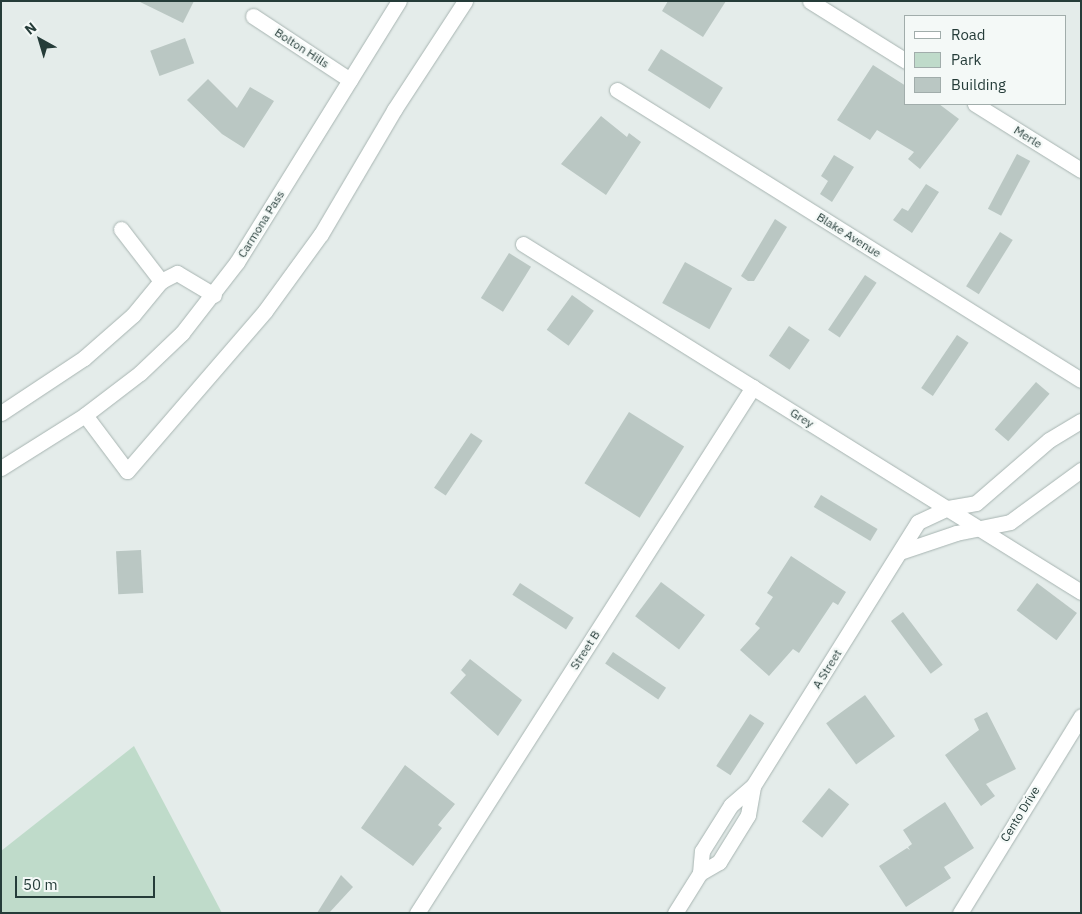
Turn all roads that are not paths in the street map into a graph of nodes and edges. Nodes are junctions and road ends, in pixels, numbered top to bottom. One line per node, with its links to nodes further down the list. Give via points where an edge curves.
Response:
1 (399, 1): 6 (street, Carmona Pass)
2 (465, 1): 17 (street, via 394,110 321,234 265,311 127,471)
3 (810, 1): 5 (street)
4 (253, 16): 6 (street, Bolton Hills)
5 (904, 60)
6 (350, 80): 13 (street, Carmona Pass)
7 (617, 90): 14 (street, Blake Avenue)
8 (977, 105): 9 (street, Merle)
9 (1081, 170)
10 (121, 229): 12 (street)
11 (523, 244): 15 (street, Grey)
12 (161, 281): 13 (street, via 177,272); 16 (street, via 133,315 84,358)
13 (214, 295): 17 (street, Carmona Pass, via 182,333 147,366)
14 (1081, 380)
15 (753, 387): 21 (street, Grey); 26 (street, Street B)
16 (1, 412)
17 (85, 415): 19 (street, Carmona Pass)
18 (1081, 420): 21 (street, A Street, via 1049,440 976,503)
19 (1, 468)
20 (1081, 470): 22 (street, via 1010,522)
21 (948, 508): 22 (street, Grey); 23 (street, A Street, via 918,522)
22 (983, 530): 23 (street, via 956,533); 24 (street, Grey)
23 (900, 552): 27 (street, A Street, via 753,786 748,815 719,862 700,873)
24 (1081, 592)
25 (1081, 716): 28 (street, Cento Drive)
26 (417, 913)
27 (675, 913)
28 (960, 913)

